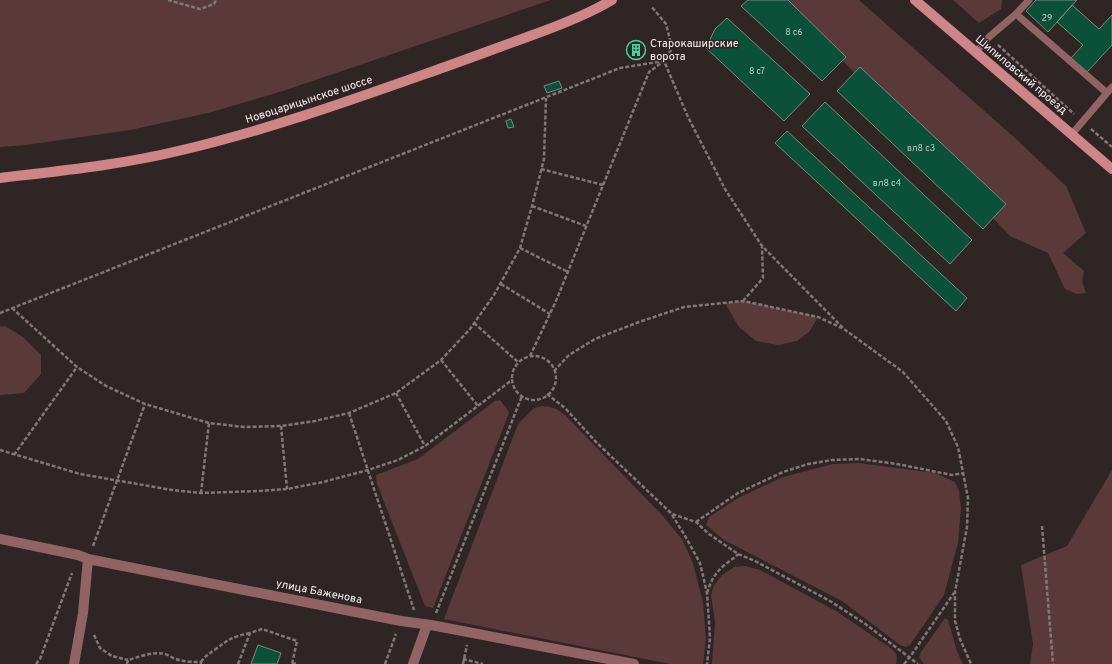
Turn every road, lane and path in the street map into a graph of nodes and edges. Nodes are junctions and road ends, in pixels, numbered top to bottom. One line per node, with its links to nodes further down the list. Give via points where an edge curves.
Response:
1 (168, 0): 2 (path, via 200,9 214,4)
2 (216, 0)
3 (612, 0): 18 (main road, Новоцарицынское шоссе, via 560,25 497,48 236,136 115,164)
4 (915, 0): 9 (main road, Шипиловский проезд)
5 (1029, 0): 7 (lane)
6 (651, 6): 10 (path, via 666,24 672,48)
7 (1016, 14): 8 (lane); 11 (lane)
8 (989, 37): 9 (lane); 13 (path)
9 (976, 52): 14 (main road, Шипиловский проезд)
10 (664, 61): 12 (path, via 620,68); 19 (path, via 649,72); 22 (path, via 688,117 725,189)
11 (1110, 90): 13 (lane)
12 (546, 98): 16 (path, via 544,159); 27 (path)
13 (1083, 122): 14 (lane); 15 (path)
14 (1072, 134): 17 (main road, Шипиловский проезд)
15 (1112, 147)
16 (541, 169): 19 (path); 20 (path)
17 (1112, 169)
18 (0, 178)
19 (603, 185): 21 (path)
20 (532, 206): 21 (path); 23 (path)
21 (586, 226): 24 (path)
22 (762, 246): 26 (path, via 763,278); 31 (path)
23 (520, 248): 24 (path); 25 (path)
24 (568, 272): 29 (path)
25 (501, 284): 29 (path); 30 (path)
26 (742, 301): 31 (path, via 818,317); 36 (path, via 684,307 639,322 595,339 569,356)
27 (12, 308): 28 (path); 35 (path)
28 (0, 313)
29 (550, 314): 32 (path)
30 (474, 323): 33 (path); 34 (path)
31 (844, 329): 50 (path, via 903,372 946,421 958,447)
32 (530, 356): 34 (path); 36 (path, via 548,361)
33 (441, 360): 38 (path); 42 (path)
34 (518, 362): 37 (path, via 512,373)
35 (77, 367): 41 (path, via 106,386); 48 (path)
36 (554, 371): 39 (path, via 556,377)
37 (512, 380): 40 (path, via 517,392); 42 (path)
38 (396, 393): 43 (path); 46 (path)
39 (548, 394): 40 (path, via 535,399); 54 (path)
40 (522, 396): 65 (path)
41 (145, 404): 44 (path); 51 (path)
42 (478, 406): 46 (path)
43 (349, 413): 45 (path); 49 (path)
44 (209, 423): 45 (path, via 244,428); 53 (path)
45 (281, 426): 52 (path)
46 (425, 446): 49 (path, via 398,460)
47 (0, 450): 48 (path)
48 (14, 455): 51 (path, via 80,474)
49 (368, 470): 52 (path); 64 (path, via 415,613)
50 (964, 473): 55 (path, via 952,475 860,459 808,464 783,472 738,493); 61 (path, via 968,498 966,527)
51 (117, 481): 53 (path); 60 (path)
52 (287, 489): 53 (path)
53 (201, 493)
54 (672, 514): 55 (path); 62 (path, via 700,563)
55 (696, 522): 58 (path)
56 (1042, 526): 88 (path)
57 (0, 539): 59 (street, улица Баженова)
58 (738, 554): 62 (path, via 716,572); 69 (path, via 830,601)
59 (78, 555): 60 (street, улица Баженова); 74 (path)
60 (88, 559): 63 (street, улица Баженова); 75 (street, via 83,613)
61 (955, 592): 69 (path); 87 (path, via 955,621)
62 (707, 593): 84 (path, via 710,638)
63 (401, 621): 64 (street, улица Баженова); 79 (path)
64 (412, 622): 65 (street, улица Баженова)
65 (429, 625): 66 (street, улица Баженова); 80 (street)
66 (470, 633): 71 (path); 83 (street, улица Баженова)
67 (93, 634): 70 (path, via 100,648 112,656)
68 (250, 634): 72 (path, via 227,640 204,657); 73 (path, via 262,629 297,641); 77 (path)
69 (910, 657): 85 (path); 86 (path)
70 (128, 660): 72 (path, via 151,654 165,654 177,660); 76 (path)
71 (464, 660): 81 (path); 82 (path)
72 (201, 663)
73 (292, 663): 78 (path)
74 (36, 664)
75 (74, 664)
76 (127, 664)
77 (238, 664)
78 (297, 664)
79 (385, 664)
80 (413, 664)
81 (463, 664)
82 (483, 664)
83 (634, 664)
84 (707, 664)
85 (904, 664)
86 (918, 664)
87 (971, 664)
88 (1053, 664)

